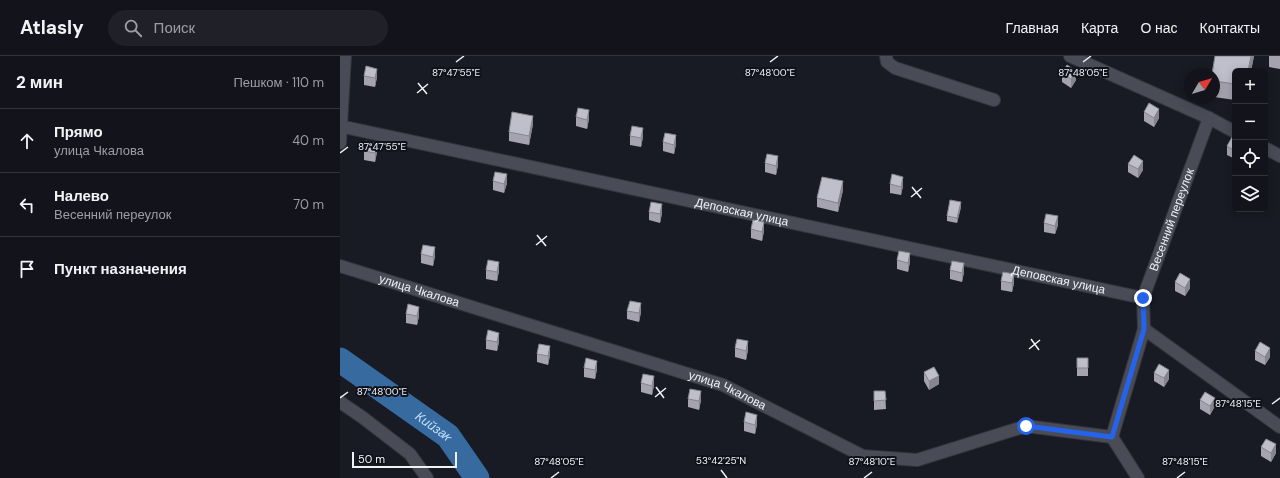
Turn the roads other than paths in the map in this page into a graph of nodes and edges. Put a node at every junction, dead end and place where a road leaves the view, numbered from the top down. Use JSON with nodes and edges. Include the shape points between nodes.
{"nodes":[{"id":1,"x":346,"y":56,"type":"edge"},
{"id":2,"x":886,"y":56,"type":"edge"},
{"id":3,"x":1070,"y":56,"type":"edge"},
{"id":4,"x":994,"y":100,"type":"dead end"},
{"id":5,"x":1209,"y":118,"type":"junction"},
{"id":6,"x":341,"y":126,"type":"edge"},
{"id":7,"x":1232,"y":130,"type":"edge"},
{"id":8,"x":340,"y":143,"type":"edge"},
{"id":9,"x":1268,"y":150,"type":"edge"},
{"id":10,"x":1280,"y":156,"type":"edge"},
{"id":11,"x":340,"y":266,"type":"edge"},
{"id":12,"x":1143,"y":298,"type":"junction"},
{"id":13,"x":1144,"y":329,"type":"junction"},
{"id":14,"x":340,"y":402,"type":"edge"},
{"id":15,"x":1280,"y":427,"type":"edge"},
{"id":16,"x":1112,"y":437,"type":"junction"},
{"id":17,"x":427,"y":478,"type":"edge"},
{"id":18,"x":1138,"y":478,"type":"edge"}],
"edges":[{"from":1,"to":6,"type":"street"},
{"from":2,"to":4,"type":"street","via":[[887,62],[895,68]]},
{"from":3,"to":5,"type":"street"},
{"from":5,"to":7,"type":"street"},
{"from":5,"to":12,"type":"street","name":"Весенний переулок"},
{"from":6,"to":8,"type":"street"},
{"from":6,"to":12,"type":"street","name":"Деповская улица"},
{"from":9,"to":10,"type":"street"},
{"from":11,"to":16,"type":"street","name":"улица Чкалова","via":[[723,385],[863,456],[917,460],[1026,426]]},
{"from":12,"to":13,"type":"street","name":"Весенний переулок"},
{"from":13,"to":15,"type":"street"},
{"from":13,"to":16,"type":"street","name":"Весенний переулок"},
{"from":14,"to":17,"type":"street","via":[[410,454]]},
{"from":16,"to":18,"type":"street"}]}
